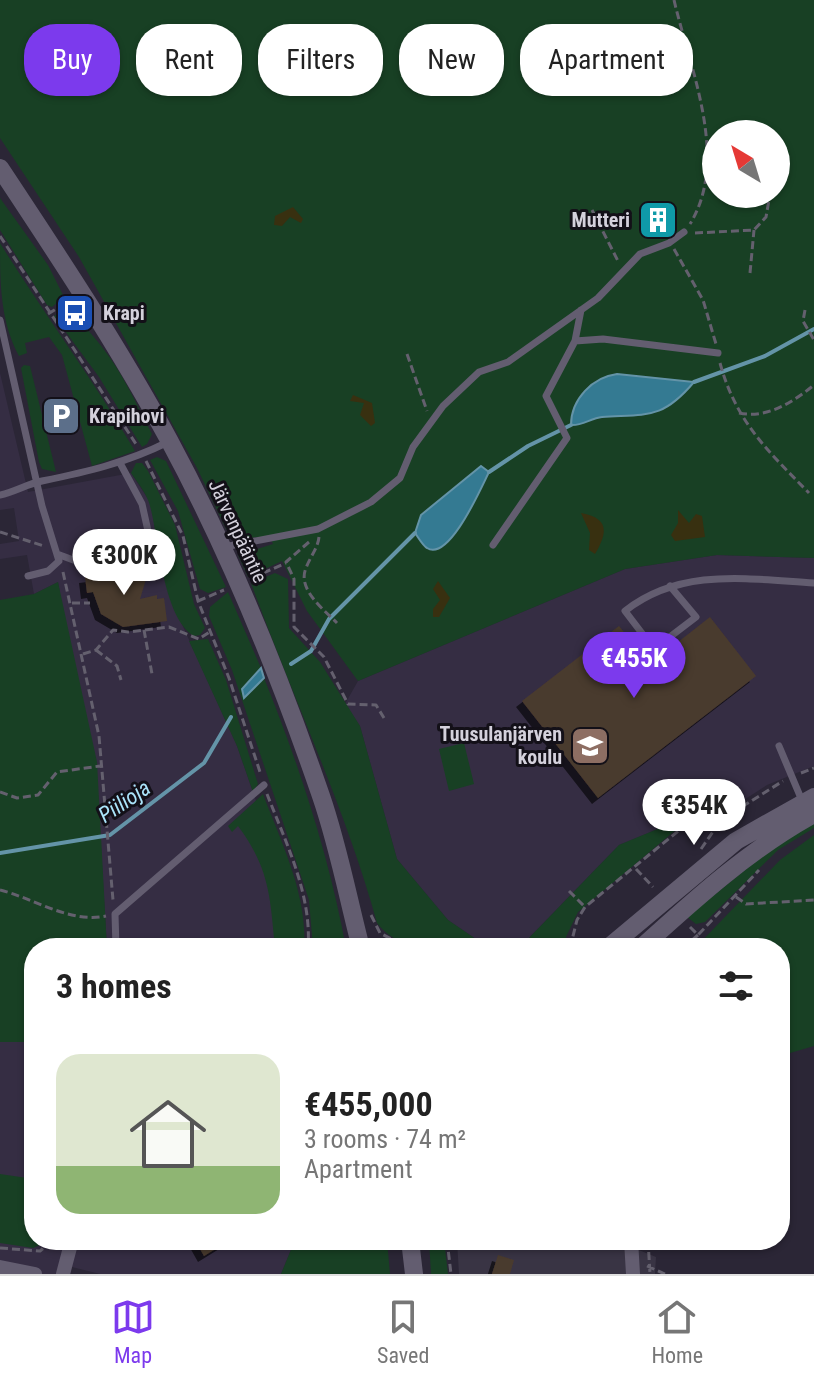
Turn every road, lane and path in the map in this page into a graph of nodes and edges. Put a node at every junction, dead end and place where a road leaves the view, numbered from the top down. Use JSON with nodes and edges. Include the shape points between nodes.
{"nodes":[{"id":1,"x":674,"y":0,"type":"edge"},
{"id":2,"x":0,"y":168,"type":"edge"},
{"id":3,"x":768,"y":208,"type":"edge"},
{"id":4,"x":592,"y":210,"type":"dead end"},
{"id":5,"x":754,"y":230,"type":"junction"},
{"id":6,"x":684,"y":232,"type":"junction"},
{"id":7,"x":0,"y":236,"type":"edge"},
{"id":8,"x":669,"y":243,"type":"junction"},
{"id":9,"x":623,"y":270,"type":"junction"},
{"id":10,"x":750,"y":273,"type":"dead end"},
{"id":11,"x":83,"y":292,"type":"junction"},
{"id":12,"x":581,"y":310,"type":"junction"},
{"id":13,"x":805,"y":310,"type":"dead end"},
{"id":14,"x":48,"y":314,"type":"junction"},
{"id":15,"x":0,"y":320,"type":"edge"},
{"id":16,"x":814,"y":340,"type":"edge"},
{"id":17,"x":575,"y":341,"type":"junction"},
{"id":18,"x":407,"y":354,"type":"dead end"},
{"id":19,"x":719,"y":358,"type":"junction"},
{"id":20,"x":814,"y":385,"type":"edge"},
{"id":21,"x":739,"y":413,"type":"junction"},
{"id":22,"x":431,"y":422,"type":"junction"},
{"id":23,"x":169,"y":441,"type":"junction"},
{"id":24,"x":143,"y":455,"type":"junction"},
{"id":25,"x":120,"y":463,"type":"junction"},
{"id":26,"x":38,"y":482,"type":"junction"},
{"id":27,"x":809,"y":493,"type":"dead end"},
{"id":28,"x":0,"y":495,"type":"edge"},
{"id":29,"x":318,"y":529,"type":"junction"},
{"id":30,"x":0,"y":532,"type":"edge"},
{"id":31,"x":493,"y":545,"type":"dead end"},
{"id":32,"x":222,"y":547,"type":"junction"},
{"id":33,"x":57,"y":555,"type":"junction"},
{"id":34,"x":286,"y":562,"type":"junction"},
{"id":35,"x":28,"y":576,"type":"dead end"},
{"id":36,"x":249,"y":579,"type":"dead end"},
{"id":37,"x":814,"y":583,"type":"edge"},
{"id":38,"x":670,"y":586,"type":"junction"},
{"id":39,"x":227,"y":589,"type":"dead end"},
{"id":40,"x":198,"y":601,"type":"junction"},
{"id":41,"x":72,"y":603,"type":"junction"},
{"id":42,"x":90,"y":603,"type":"dead end"},
{"id":43,"x":337,"y":623,"type":"dead end"},
{"id":44,"x":144,"y":630,"type":"junction"},
{"id":45,"x":211,"y":631,"type":"junction"},
{"id":46,"x":96,"y":650,"type":"junction"},
{"id":47,"x":83,"y":654,"type":"junction"},
{"id":48,"x":152,"y":674,"type":"dead end"},
{"id":49,"x":121,"y":680,"type":"dead end"},
{"id":50,"x":384,"y":718,"type":"dead end"},
{"id":51,"x":779,"y":746,"type":"dead end"},
{"id":52,"x":102,"y":766,"type":"junction"},
{"id":53,"x":814,"y":768,"type":"edge"},
{"id":54,"x":792,"y":777,"type":"junction"},
{"id":55,"x":264,"y":785,"type":"junction"},
{"id":56,"x":0,"y":792,"type":"edge"},
{"id":57,"x":810,"y":808,"type":"edge"},
{"id":58,"x":721,"y":820,"type":"junction"},
{"id":59,"x":728,"y":829,"type":"dead end"},
{"id":60,"x":762,"y":867,"type":"dead end"},
{"id":61,"x":635,"y":868,"type":"junction"},
{"id":62,"x":653,"y":887,"type":"dead end"},
{"id":63,"x":0,"y":890,"type":"edge"},
{"id":64,"x":569,"y":891,"type":"dead end"},
{"id":65,"x":735,"y":896,"type":"junction"},
{"id":66,"x":814,"y":900,"type":"edge"},
{"id":67,"x":585,"y":907,"type":"junction"},
{"id":68,"x":115,"y":914,"type":"junction"},
{"id":69,"x":370,"y":914,"type":"dead end"},
{"id":70,"x":682,"y":920,"type":"dead end"},
{"id":71,"x":698,"y":935,"type":"junction"},
{"id":72,"x":116,"y":938,"type":"edge"},
{"id":73,"x":308,"y":938,"type":"edge"},
{"id":74,"x":358,"y":938,"type":"edge"},
{"id":75,"x":389,"y":938,"type":"edge"},
{"id":76,"x":572,"y":938,"type":"edge"},
{"id":77,"x":620,"y":938,"type":"edge"},
{"id":78,"x":652,"y":938,"type":"edge"},
{"id":79,"x":695,"y":938,"type":"edge"},
{"id":80,"x":0,"y":1248,"type":"edge"},
{"id":81,"x":24,"y":1250,"type":"edge"},
{"id":82,"x":69,"y":1250,"type":"edge"},
{"id":83,"x":411,"y":1250,"type":"edge"},
{"id":84,"x":448,"y":1250,"type":"edge"},
{"id":85,"x":649,"y":1250,"type":"edge"},
{"id":86,"x":0,"y":1267,"type":"edge"},
{"id":87,"x":632,"y":1267,"type":"edge"},
{"id":88,"x":650,"y":1267,"type":"junction"},
{"id":89,"x":35,"y":1274,"type":"edge"},
{"id":90,"x":63,"y":1274,"type":"edge"},
{"id":91,"x":414,"y":1274,"type":"edge"},
{"id":92,"x":451,"y":1274,"type":"edge"},
{"id":93,"x":650,"y":1274,"type":"edge"},
{"id":94,"x":665,"y":1274,"type":"edge"}],
"edges":[{"from":1,"to":6,"type":"path","via":[[710,160],[703,199]]},
{"from":2,"to":11,"type":"main road","name":"Järvenpääntie"},
{"from":3,"to":5,"type":"path"},
{"from":4,"to":9,"type":"path"},
{"from":5,"to":6,"type":"path"},
{"from":5,"to":10,"type":"path"},
{"from":6,"to":8,"type":"lane"},
{"from":7,"to":14,"type":"path"},
{"from":8,"to":9,"type":"lane","via":[[640,254]]},
{"from":8,"to":19,"type":"path","via":[[703,300]]},
{"from":9,"to":12,"type":"lane"},
{"from":11,"to":14,"type":"path"},
{"from":11,"to":23,"type":"main road","name":"Järvenpääntie"},
{"from":12,"to":17,"type":"lane"},
{"from":12,"to":22,"type":"lane","via":[[508,362],[479,372]]},
{"from":13,"to":16,"type":"path","via":[[803,321]]},
{"from":14,"to":24,"type":"path","via":[[94,375]]},
{"from":15,"to":26,"type":"lane"},
{"from":17,"to":19,"type":"lane","via":[[603,339]]},
{"from":17,"to":31,"type":"lane","via":[[546,396],[567,438]]},
{"from":18,"to":22,"type":"path"},
{"from":19,"to":21,"type":"path"},
{"from":20,"to":21,"type":"path","via":[[776,409],[755,416]]},
{"from":21,"to":27,"type":"path","via":[[774,461]]},
{"from":22,"to":29,"type":"lane","via":[[400,478],[371,502]]},
{"from":23,"to":24,"type":"lane"},
{"from":23,"to":32,"type":"main road","name":"Järvenpääntie"},
{"from":24,"to":25,"type":"lane"},
{"from":24,"to":40,"type":"path","via":[[183,536]]},
{"from":25,"to":26,"type":"lane"},
{"from":25,"to":33,"type":"lane","via":[[142,504],[152,549],[76,561]]},
{"from":26,"to":28,"type":"lane"},
{"from":26,"to":33,"type":"lane"},
{"from":29,"to":32,"type":"lane"},
{"from":29,"to":34,"type":"path"},
{"from":29,"to":43,"type":"path","via":[[320,542],[304,571],[304,582]]},
{"from":30,"to":33,"type":"path"},
{"from":32,"to":74,"type":"main road","name":"Järvenpääntie","via":[[322,799]]},
{"from":33,"to":35,"type":"lane","via":[[48,571]]},
{"from":33,"to":41,"type":"path"},
{"from":34,"to":36,"type":"path"},
{"from":34,"to":50,"type":"path","via":[[294,579],[294,627],[324,657],[348,704],[376,705]]},
{"from":37,"to":38,"type":"lane","via":[[715,578]]},
{"from":38,"to":38,"type":"lane","via":[[625,611],[654,649],[696,617]]},
{"from":39,"to":40,"type":"path"},
{"from":40,"to":45,"type":"path"},
{"from":41,"to":42,"type":"path"},
{"from":41,"to":47,"type":"path"},
{"from":44,"to":45,"type":"path","via":[[169,627],[199,639]]},
{"from":44,"to":46,"type":"path","via":[[113,630]]},
{"from":44,"to":48,"type":"path"},
{"from":45,"to":55,"type":"path"},
{"from":46,"to":47,"type":"path"},
{"from":46,"to":49,"type":"path","via":[[117,666]]},
{"from":47,"to":52,"type":"path"},
{"from":51,"to":54,"type":"lane"},
{"from":52,"to":56,"type":"path","via":[[57,772],[38,795],[17,798]]},
{"from":52,"to":68,"type":"path"},
{"from":53,"to":54,"type":"path"},
{"from":54,"to":57,"type":"lane"},
{"from":54,"to":58,"type":"path"},
{"from":55,"to":68,"type":"lane"},
{"from":55,"to":73,"type":"path","via":[[299,879]]},
{"from":57,"to":77,"type":"main road","via":[[736,841]]},
{"from":57,"to":78,"type":"main road"},
{"from":58,"to":59,"type":"path"},
{"from":58,"to":61,"type":"path","via":[[709,816],[682,828]]},
{"from":60,"to":65,"type":"path"},
{"from":61,"to":62,"type":"path"},
{"from":61,"to":67,"type":"path"},
{"from":63,"to":68,"type":"path","via":[[94,919]]},
{"from":64,"to":67,"type":"path"},
{"from":65,"to":66,"type":"path","via":[[746,904]]},
{"from":65,"to":71,"type":"path"},
{"from":67,"to":76,"type":"path"},
{"from":68,"to":72,"type":"lane"},
{"from":69,"to":75,"type":"path","via":[[380,933]]},
{"from":70,"to":71,"type":"path"},
{"from":71,"to":79,"type":"path"},
{"from":80,"to":81,"type":"path"},
{"from":82,"to":90,"type":"street"},
{"from":83,"to":91,"type":"main road"},
{"from":84,"to":92,"type":"path"},
{"from":85,"to":88,"type":"path"},
{"from":86,"to":89,"type":"street"},
{"from":87,"to":88,"type":"path"},
{"from":88,"to":93,"type":"path"},
{"from":88,"to":94,"type":"path"}]}
